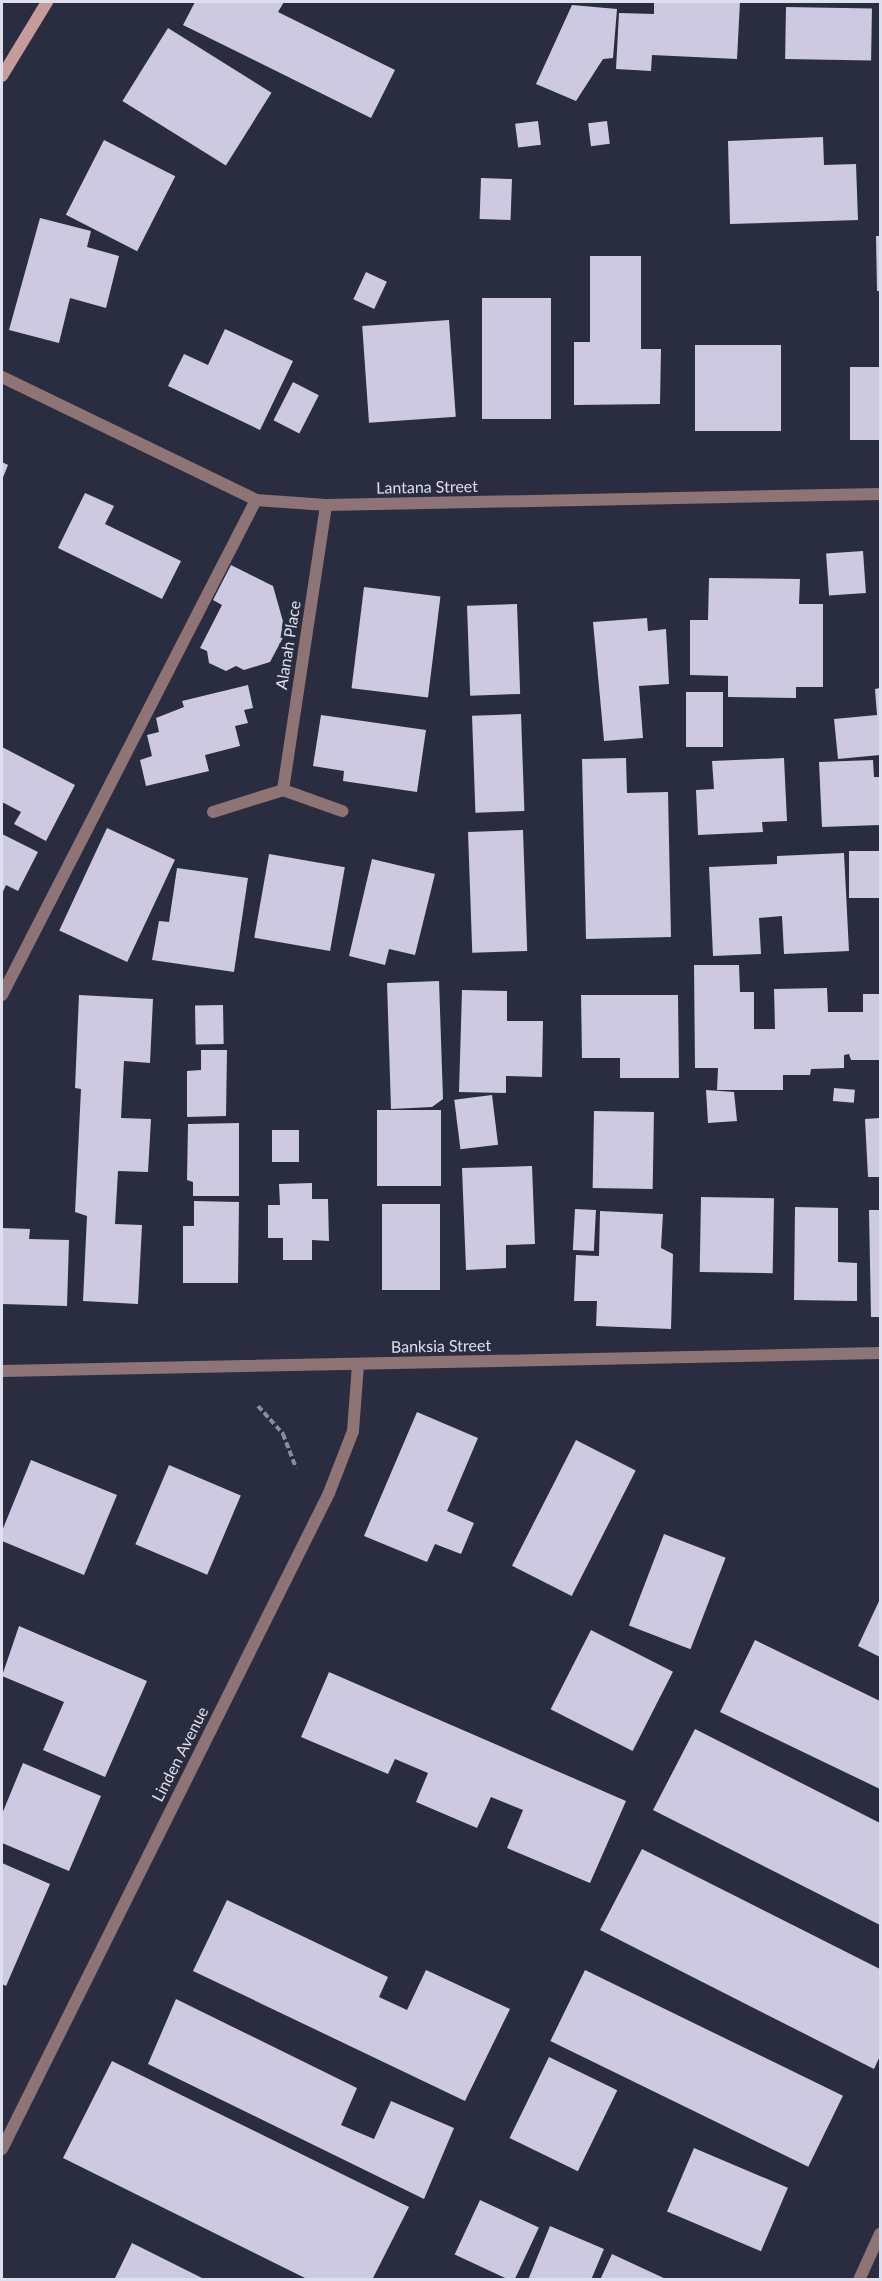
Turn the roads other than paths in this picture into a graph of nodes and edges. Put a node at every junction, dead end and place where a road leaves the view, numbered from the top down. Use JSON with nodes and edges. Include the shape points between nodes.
{"nodes":[{"id":1,"x":46,"y":2,"type":"edge"},
{"id":2,"x":2,"y":76,"type":"edge"},
{"id":3,"x":2,"y":377,"type":"edge"},
{"id":4,"x":880,"y":494,"type":"edge"},
{"id":5,"x":256,"y":500,"type":"junction"},
{"id":6,"x":326,"y":505,"type":"junction"},
{"id":7,"x":283,"y":790,"type":"junction"},
{"id":8,"x":342,"y":811,"type":"dead end"},
{"id":9,"x":213,"y":813,"type":"dead end"},
{"id":10,"x":2,"y":995,"type":"edge"},
{"id":11,"x":880,"y":1353,"type":"edge"},
{"id":12,"x":358,"y":1364,"type":"junction"},
{"id":13,"x":2,"y":1371,"type":"edge"},
{"id":14,"x":2,"y":2149,"type":"edge"},
{"id":15,"x":880,"y":2234,"type":"edge"},
{"id":16,"x":859,"y":2280,"type":"edge"}],
"edges":[{"from":1,"to":2,"type":"main road"},
{"from":3,"to":5,"type":"street","name":"Lantana Street"},
{"from":4,"to":6,"type":"street","name":"Lantana Street"},
{"from":5,"to":6,"type":"street","name":"Lantana Street"},
{"from":5,"to":10,"type":"street"},
{"from":6,"to":7,"type":"street","name":"Alanah Place"},
{"from":7,"to":8,"type":"street"},
{"from":7,"to":9,"type":"street"},
{"from":11,"to":12,"type":"street","name":"Banksia Street"},
{"from":12,"to":13,"type":"street","name":"Banksia Street"},
{"from":12,"to":14,"type":"street","name":"Linden Avenue","via":[[353,1431],[329,1493]]},
{"from":15,"to":16,"type":"street"}]}
